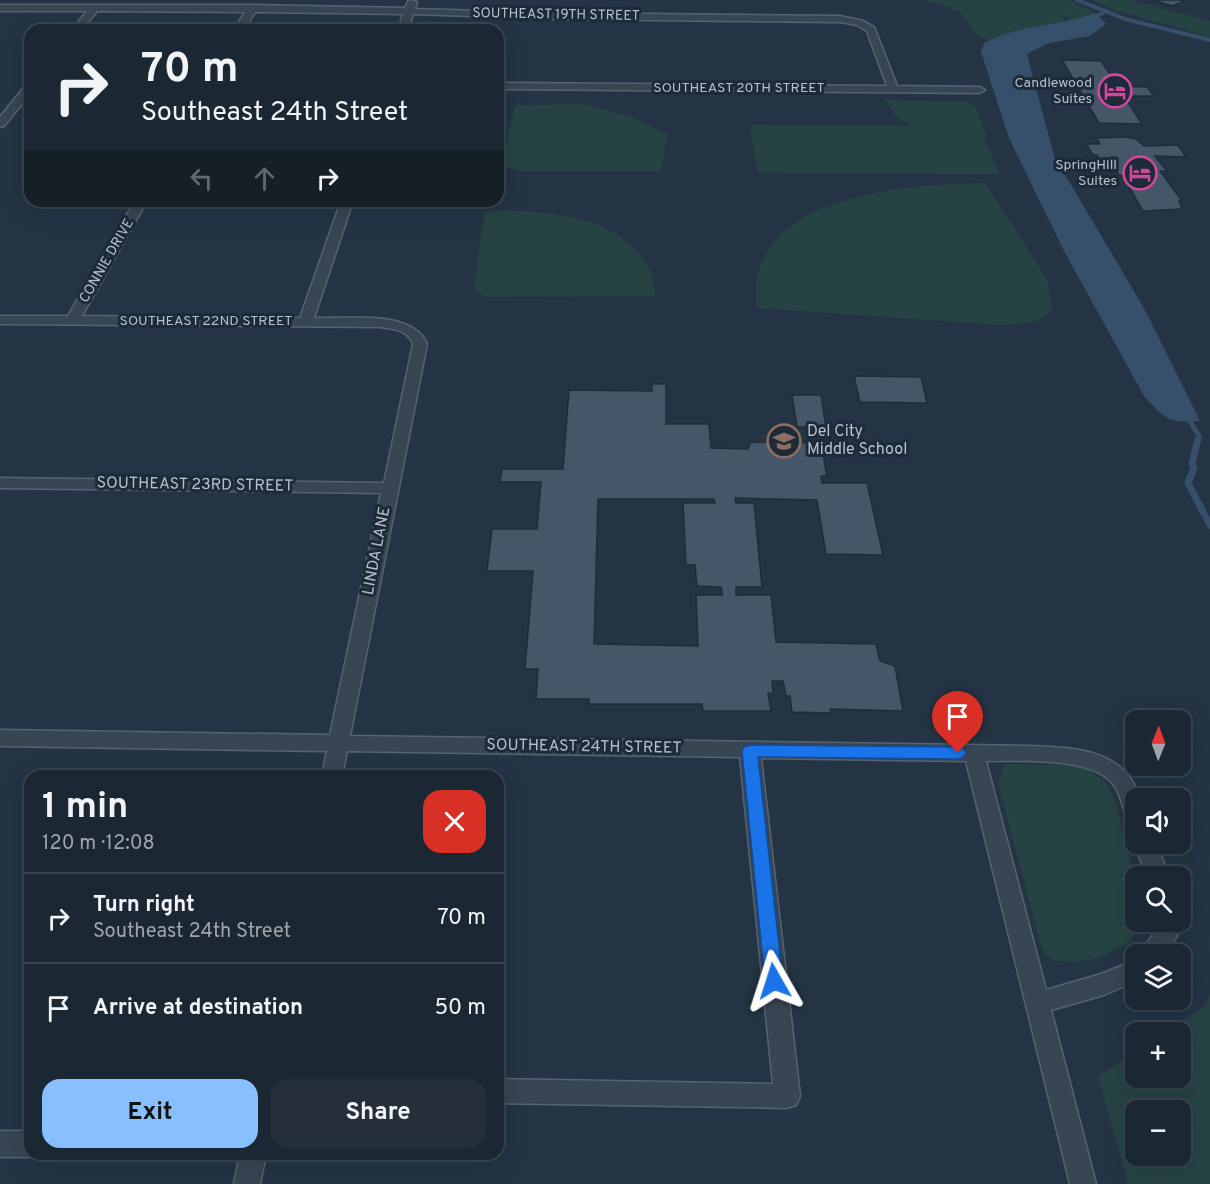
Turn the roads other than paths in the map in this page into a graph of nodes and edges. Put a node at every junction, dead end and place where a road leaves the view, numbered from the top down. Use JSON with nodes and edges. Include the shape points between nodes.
{"nodes":[{"id":1,"x":413,"y":0,"type":"edge"},
{"id":2,"x":95,"y":7,"type":"junction"},
{"id":3,"x":0,"y":8,"type":"edge"},
{"id":4,"x":252,"y":8,"type":"junction"},
{"id":5,"x":409,"y":12,"type":"junction"},
{"id":6,"x":82,"y":24,"type":"edge"},
{"id":7,"x":243,"y":24,"type":"edge"},
{"id":8,"x":405,"y":24,"type":"edge"},
{"id":9,"x":504,"y":86,"type":"edge"},
{"id":10,"x":893,"y":89,"type":"junction"},
{"id":11,"x":980,"y":90,"type":"dead end"},
{"id":12,"x":24,"y":94,"type":"edge"},
{"id":13,"x":0,"y":124,"type":"edge"},
{"id":14,"x":138,"y":207,"type":"edge"},
{"id":15,"x":345,"y":207,"type":"edge"},
{"id":16,"x":0,"y":320,"type":"edge"},
{"id":17,"x":73,"y":320,"type":"junction"},
{"id":18,"x":306,"y":322,"type":"junction"},
{"id":19,"x":412,"y":330,"type":"joint"},
{"id":20,"x":0,"y":483,"type":"edge"},
{"id":21,"x":390,"y":488,"type":"junction"},
{"id":22,"x":0,"y":738,"type":"edge"},
{"id":23,"x":339,"y":743,"type":"junction"},
{"id":24,"x":750,"y":751,"type":"junction"},
{"id":25,"x":974,"y":753,"type":"junction"},
{"id":26,"x":333,"y":770,"type":"edge"},
{"id":27,"x":1125,"y":788,"type":"edge"},
{"id":28,"x":1125,"y":975,"type":"edge"},
{"id":29,"x":1036,"y":1003,"type":"junction"},
{"id":30,"x":504,"y":1091,"type":"edge"},
{"id":31,"x":0,"y":1144,"type":"edge"},
{"id":32,"x":24,"y":1144,"type":"edge"},
{"id":33,"x":252,"y":1160,"type":"edge"},
{"id":34,"x":247,"y":1184,"type":"edge"},
{"id":35,"x":1083,"y":1184,"type":"edge"}],
"edges":[{"from":1,"to":5,"type":"street"},
{"from":2,"to":3,"type":"street","name":"SOUTHEAST 19TH STREET"},
{"from":2,"to":4,"type":"street","name":"SOUTHEAST 19TH STREET"},
{"from":2,"to":6,"type":"street"},
{"from":4,"to":5,"type":"street","name":"SOUTHEAST 19TH STREET"},
{"from":4,"to":7,"type":"street"},
{"from":5,"to":8,"type":"street"},
{"from":5,"to":10,"type":"street","name":"SOUTHEAST 19TH STREET","via":[[860,22],[871,29]]},
{"from":9,"to":10,"type":"street","name":"SOUTHEAST 20TH STREET"},
{"from":10,"to":11,"type":"street","name":"SOUTHEAST 20TH STREET"},
{"from":12,"to":13,"type":"street"},
{"from":14,"to":17,"type":"street","name":"CONNIE DRIVE"},
{"from":15,"to":18,"type":"street"},
{"from":16,"to":17,"type":"street","name":"SOUTHEAST 22ND STREET"},
{"from":17,"to":18,"type":"street","name":"SOUTHEAST 22ND STREET"},
{"from":18,"to":19,"type":"street","name":"SOUTHEAST 22ND STREET","via":[[379,323]]},
{"from":19,"to":21,"type":"street","name":"LINDA LANE","via":[[420,344]]},
{"from":20,"to":21,"type":"street","name":"SOUTHEAST 23RD STREET"},
{"from":21,"to":23,"type":"street","name":"LINDA LANE"},
{"from":22,"to":23,"type":"street","name":"SOUTHEAST 24TH STREET"},
{"from":23,"to":24,"type":"street","name":"SOUTHEAST 24TH STREET"},
{"from":23,"to":26,"type":"street","name":"LINDA LANE"},
{"from":24,"to":25,"type":"street","name":"SOUTHEAST 24TH STREET"},
{"from":24,"to":30,"type":"street","via":[[787,1096]]},
{"from":25,"to":27,"type":"street","name":"SOUTHEAST 24TH STREET","via":[[1078,757],[1108,766]]},
{"from":25,"to":29,"type":"street"},
{"from":28,"to":29,"type":"street"},
{"from":29,"to":35,"type":"street"},
{"from":31,"to":32,"type":"street"},
{"from":33,"to":34,"type":"street"}]}
